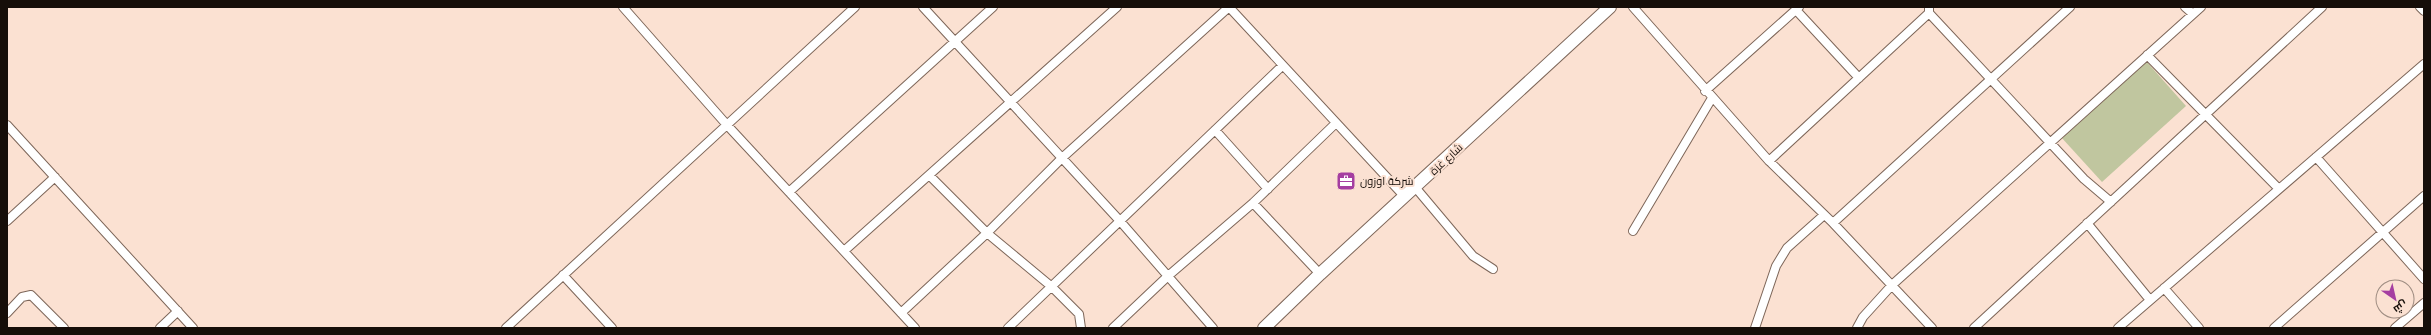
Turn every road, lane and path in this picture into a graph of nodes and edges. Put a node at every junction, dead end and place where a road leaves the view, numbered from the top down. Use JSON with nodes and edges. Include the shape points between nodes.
{"nodes":[{"id":1,"x":622,"y":7,"type":"edge"},
{"id":2,"x":855,"y":7,"type":"edge"},
{"id":3,"x":923,"y":7,"type":"edge"},
{"id":4,"x":993,"y":7,"type":"edge"},
{"id":5,"x":1117,"y":7,"type":"edge"},
{"id":6,"x":1610,"y":7,"type":"edge"},
{"id":7,"x":1634,"y":7,"type":"edge"},
{"id":8,"x":2070,"y":7,"type":"edge"},
{"id":9,"x":2185,"y":7,"type":"edge"},
{"id":10,"x":2201,"y":7,"type":"edge"},
{"id":11,"x":2322,"y":7,"type":"edge"},
{"id":12,"x":2420,"y":7,"type":"edge"},
{"id":13,"x":1798,"y":9,"type":"edge"},
{"id":14,"x":1929,"y":10,"type":"edge"},
{"id":15,"x":2424,"y":11,"type":"edge"},
{"id":16,"x":2193,"y":14,"type":"junction"},
{"id":17,"x":954,"y":42,"type":"junction"},
{"id":18,"x":2147,"y":55,"type":"junction"},
{"id":19,"x":2424,"y":64,"type":"edge"},
{"id":20,"x":1282,"y":66,"type":"junction"},
{"id":21,"x":1859,"y":78,"type":"junction"},
{"id":22,"x":1992,"y":78,"type":"junction"},
{"id":23,"x":1705,"y":91,"type":"junction"},
{"id":24,"x":1712,"y":98,"type":"junction"},
{"id":25,"x":1011,"y":102,"type":"junction"},
{"id":26,"x":2204,"y":114,"type":"junction"},
{"id":27,"x":1336,"y":123,"type":"junction"},
{"id":28,"x":7,"y":125,"type":"edge"},
{"id":29,"x":727,"y":125,"type":"junction"},
{"id":30,"x":1215,"y":130,"type":"junction"},
{"id":31,"x":2051,"y":141,"type":"junction"},
{"id":32,"x":2316,"y":157,"type":"junction"},
{"id":33,"x":1062,"y":158,"type":"junction"},
{"id":34,"x":1769,"y":161,"type":"junction"},
{"id":35,"x":929,"y":175,"type":"junction"},
{"id":36,"x":54,"y":177,"type":"junction"},
{"id":37,"x":1415,"y":187,"type":"junction"},
{"id":38,"x":1268,"y":189,"type":"junction"},
{"id":39,"x":2279,"y":189,"type":"junction"},
{"id":40,"x":789,"y":192,"type":"junction"},
{"id":41,"x":2424,"y":196,"type":"edge"},
{"id":42,"x":1404,"y":197,"type":"junction"},
{"id":43,"x":2111,"y":202,"type":"junction"},
{"id":44,"x":1253,"y":203,"type":"junction"},
{"id":45,"x":1824,"y":215,"type":"junction"},
{"id":46,"x":7,"y":220,"type":"edge"},
{"id":47,"x":1120,"y":221,"type":"junction"},
{"id":48,"x":1832,"y":223,"type":"junction"},
{"id":49,"x":2088,"y":223,"type":"junction"},
{"id":50,"x":1633,"y":231,"type":"dead end"},
{"id":51,"x":2382,"y":232,"type":"junction"},
{"id":52,"x":987,"y":233,"type":"junction"},
{"id":53,"x":844,"y":251,"type":"junction"},
{"id":54,"x":1494,"y":269,"type":"dead end"},
{"id":55,"x":1320,"y":274,"type":"junction"},
{"id":56,"x":564,"y":275,"type":"junction"},
{"id":57,"x":1168,"y":276,"type":"junction"},
{"id":58,"x":2424,"y":279,"type":"edge"},
{"id":59,"x":1892,"y":285,"type":"junction"},
{"id":60,"x":1052,"y":287,"type":"junction"},
{"id":61,"x":2164,"y":288,"type":"junction"},
{"id":62,"x":2150,"y":300,"type":"junction"},
{"id":63,"x":2424,"y":303,"type":"edge"},
{"id":64,"x":178,"y":311,"type":"junction"},
{"id":65,"x":7,"y":312,"type":"edge"},
{"id":66,"x":901,"y":312,"type":"junction"},
{"id":67,"x":64,"y":328,"type":"edge"},
{"id":68,"x":160,"y":328,"type":"edge"},
{"id":69,"x":193,"y":328,"type":"edge"},
{"id":70,"x":506,"y":328,"type":"edge"},
{"id":71,"x":612,"y":328,"type":"edge"},
{"id":72,"x":915,"y":328,"type":"edge"},
{"id":73,"x":1008,"y":328,"type":"edge"},
{"id":74,"x":1081,"y":328,"type":"edge"},
{"id":75,"x":1113,"y":328,"type":"edge"},
{"id":76,"x":1213,"y":328,"type":"edge"},
{"id":77,"x":1264,"y":328,"type":"edge"},
{"id":78,"x":1755,"y":328,"type":"edge"},
{"id":79,"x":1857,"y":328,"type":"edge"},
{"id":80,"x":1932,"y":328,"type":"edge"},
{"id":81,"x":1974,"y":328,"type":"edge"},
{"id":82,"x":2118,"y":328,"type":"edge"},
{"id":83,"x":2199,"y":328,"type":"edge"},
{"id":84,"x":2274,"y":328,"type":"edge"},
{"id":85,"x":2395,"y":328,"type":"edge"}],
"edges":[{"from":1,"to":29,"type":"street"},
{"from":2,"to":29,"type":"street"},
{"from":3,"to":17,"type":"street"},
{"from":4,"to":17,"type":"street"},
{"from":5,"to":25,"type":"street"},
{"from":6,"to":37,"type":"main road","name":"شارع غزة"},
{"from":7,"to":23,"type":"street"},
{"from":8,"to":22,"type":"street"},
{"from":9,"to":16,"type":"street"},
{"from":10,"to":16,"type":"street"},
{"from":11,"to":26,"type":"street"},
{"from":12,"to":15,"type":"street"},
{"from":13,"to":21,"type":"street"},
{"from":13,"to":23,"type":"street"},
{"from":14,"to":21,"type":"street"},
{"from":14,"to":22,"type":"street","via":[[1975,64]]},
{"from":16,"to":18,"type":"street"},
{"from":17,"to":25,"type":"street"},
{"from":17,"to":40,"type":"street"},
{"from":18,"to":26,"type":"street"},
{"from":18,"to":31,"type":"street"},
{"from":19,"to":32,"type":"street"},
{"from":20,"to":27,"type":"street"},
{"from":20,"to":30,"type":"street"},
{"from":20,"to":33,"type":"street","via":[[1230,7]]},
{"from":21,"to":34,"type":"street"},
{"from":22,"to":31,"type":"street"},
{"from":22,"to":48,"type":"street"},
{"from":23,"to":24,"type":"street"},
{"from":24,"to":34,"type":"street"},
{"from":24,"to":50,"type":"street"},
{"from":25,"to":33,"type":"street"},
{"from":25,"to":35,"type":"street"},
{"from":26,"to":39,"type":"street"},
{"from":26,"to":43,"type":"street"},
{"from":27,"to":38,"type":"street"},
{"from":27,"to":42,"type":"street"},
{"from":28,"to":36,"type":"street"},
{"from":29,"to":40,"type":"street"},
{"from":29,"to":56,"type":"street"},
{"from":30,"to":38,"type":"street"},
{"from":30,"to":47,"type":"street"},
{"from":31,"to":43,"type":"street","via":[[2084,179]]},
{"from":31,"to":59,"type":"street"},
{"from":32,"to":39,"type":"street"},
{"from":32,"to":51,"type":"street"},
{"from":33,"to":47,"type":"street"},
{"from":33,"to":52,"type":"street"},
{"from":34,"to":45,"type":"street"},
{"from":35,"to":52,"type":"street"},
{"from":35,"to":53,"type":"street"},
{"from":36,"to":46,"type":"street"},
{"from":36,"to":64,"type":"street"},
{"from":37,"to":42,"type":"main road","name":"شارع غزة"},
{"from":37,"to":54,"type":"street","via":[[1473,256]]},
{"from":38,"to":44,"type":"street"},
{"from":39,"to":61,"type":"street"},
{"from":40,"to":53,"type":"street"},
{"from":41,"to":51,"type":"street"},
{"from":42,"to":55,"type":"main road","name":"شارع غزة"},
{"from":43,"to":49,"type":"street"},
{"from":44,"to":55,"type":"street"},
{"from":44,"to":57,"type":"street"},
{"from":45,"to":48,"type":"street"},
{"from":45,"to":78,"type":"street","via":[[1787,248],[1776,266]]},
{"from":47,"to":57,"type":"street"},
{"from":47,"to":60,"type":"street"},
{"from":48,"to":59,"type":"street"},
{"from":49,"to":62,"type":"street"},
{"from":49,"to":81,"type":"street"},
{"from":51,"to":58,"type":"street"},
{"from":51,"to":84,"type":"street"},
{"from":52,"to":60,"type":"street"},
{"from":52,"to":66,"type":"street"},
{"from":53,"to":66,"type":"street"},
{"from":55,"to":77,"type":"main road","name":"شارع غزة"},
{"from":56,"to":70,"type":"street"},
{"from":56,"to":71,"type":"street"},
{"from":57,"to":75,"type":"street"},
{"from":57,"to":76,"type":"street"},
{"from":59,"to":79,"type":"street"},
{"from":59,"to":80,"type":"street"},
{"from":60,"to":73,"type":"street"},
{"from":60,"to":74,"type":"street","via":[[1079,314]]},
{"from":61,"to":62,"type":"street"},
{"from":61,"to":83,"type":"street"},
{"from":62,"to":82,"type":"street"},
{"from":63,"to":85,"type":"street"},
{"from":64,"to":68,"type":"street"},
{"from":64,"to":69,"type":"street"},
{"from":65,"to":67,"type":"street","via":[[22,297],[31,295]]},
{"from":66,"to":72,"type":"street"}]}
